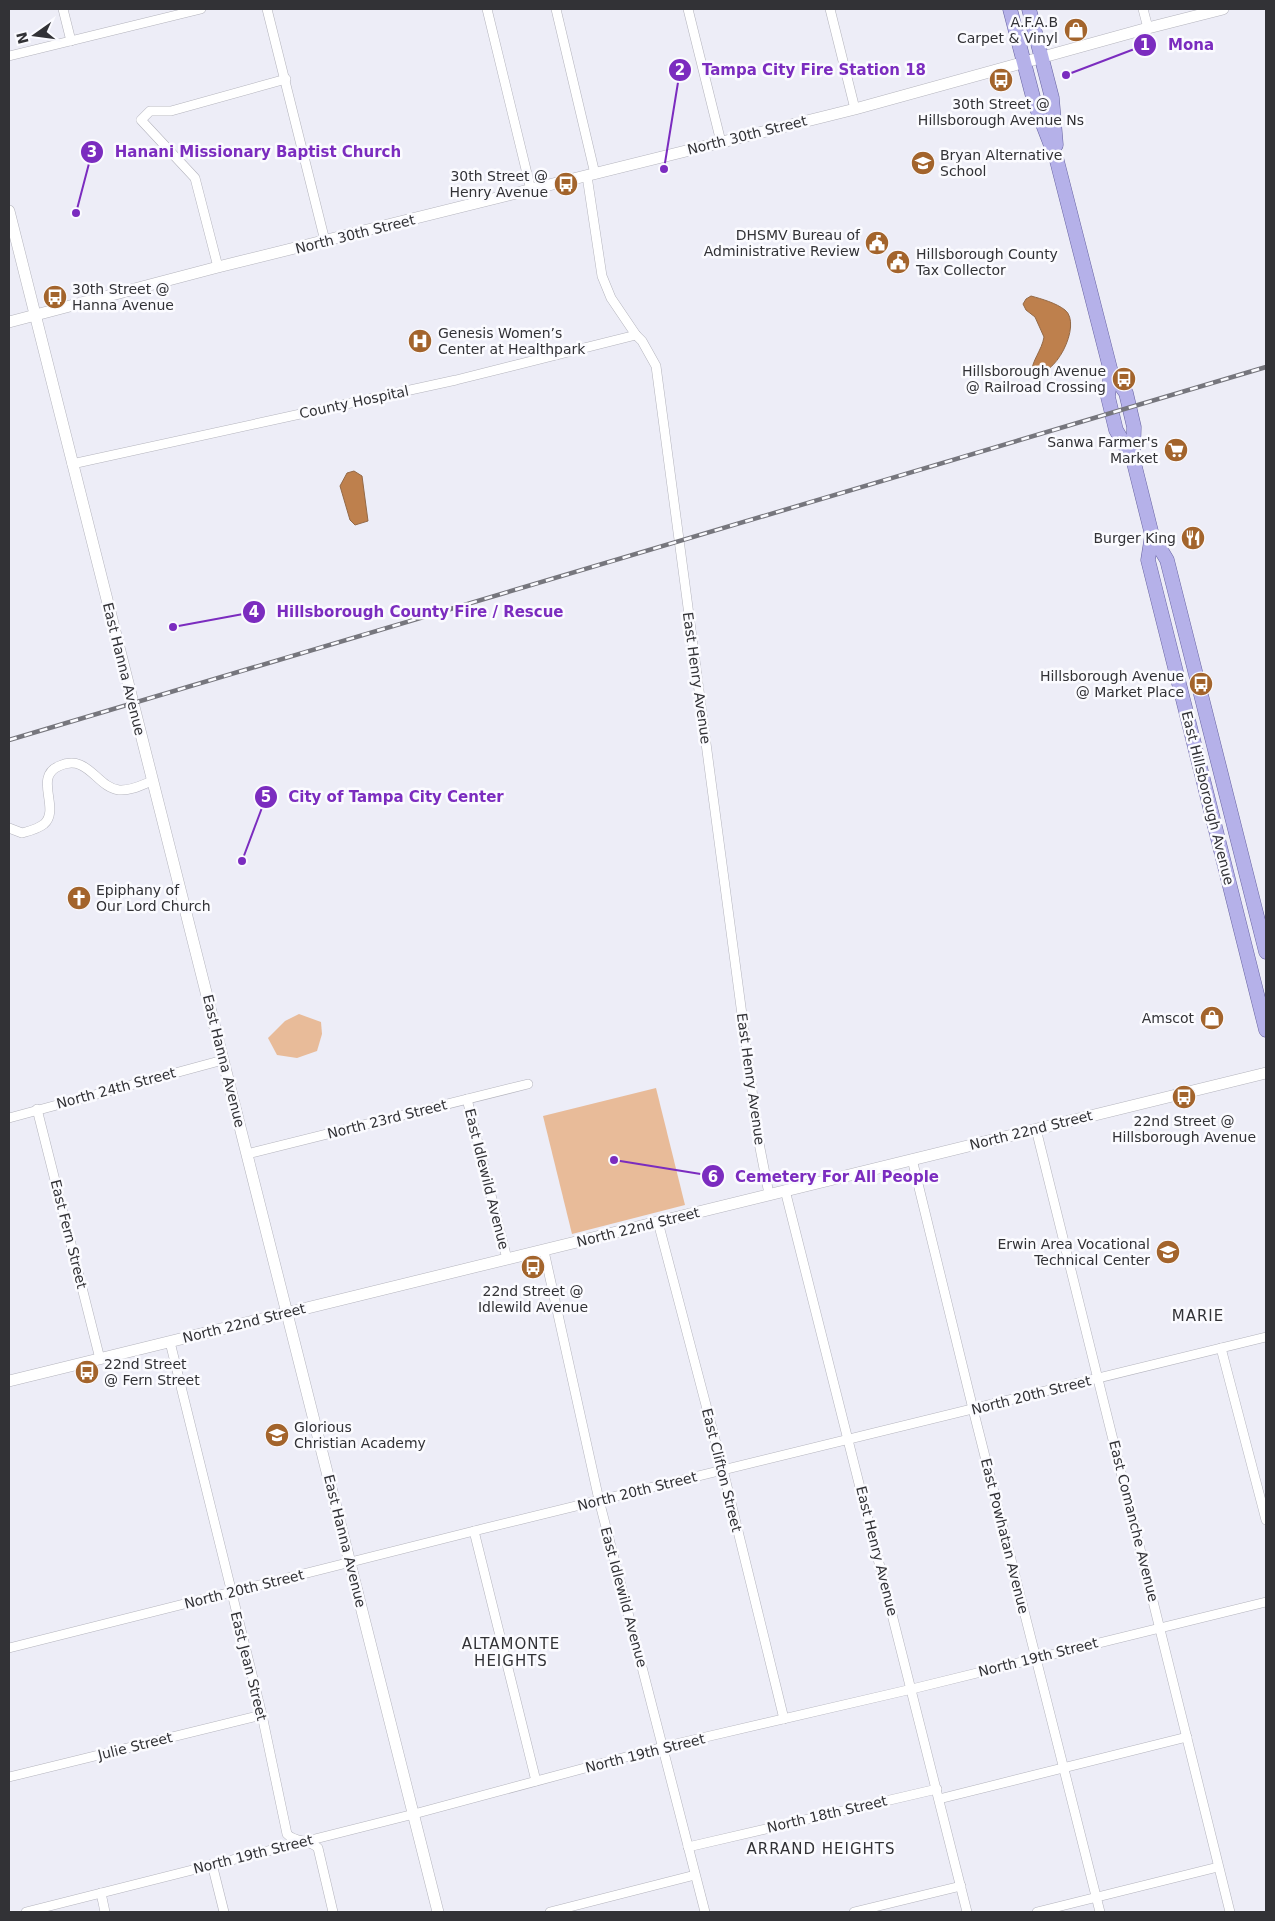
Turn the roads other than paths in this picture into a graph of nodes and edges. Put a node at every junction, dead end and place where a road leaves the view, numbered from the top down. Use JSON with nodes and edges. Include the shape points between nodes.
{"nodes":[{"id":1,"x":62,"y":9,"type":"edge"},
{"id":2,"x":201,"y":9,"type":"edge"},
{"id":3,"x":267,"y":9,"type":"edge"},
{"id":4,"x":487,"y":9,"type":"edge"},
{"id":5,"x":556,"y":9,"type":"edge"},
{"id":6,"x":688,"y":9,"type":"edge"},
{"id":7,"x":830,"y":9,"type":"edge"},
{"id":8,"x":1010,"y":9,"type":"edge"},
{"id":9,"x":1029,"y":9,"type":"edge"},
{"id":10,"x":1143,"y":9,"type":"edge"},
{"id":11,"x":1223,"y":9,"type":"edge"},
{"id":12,"x":1148,"y":28,"type":"junction"},
{"id":13,"x":71,"y":41,"type":"junction"},
{"id":14,"x":9,"y":56,"type":"edge"},
{"id":15,"x":1042,"y":57,"type":"junction"},
{"id":16,"x":1024,"y":63,"type":"junction"},
{"id":17,"x":286,"y":79,"type":"junction"},
{"id":18,"x":855,"y":109,"type":"junction"},
{"id":19,"x":721,"y":142,"type":"junction"},
{"id":20,"x":1057,"y":161,"type":"junction"},
{"id":21,"x":591,"y":175,"type":"junction"},
{"id":22,"x":531,"y":190,"type":"junction"},
{"id":23,"x":9,"y":211,"type":"edge"},
{"id":24,"x":325,"y":241,"type":"junction"},
{"id":25,"x":218,"y":267,"type":"junction"},
{"id":26,"x":35,"y":316,"type":"junction"},
{"id":27,"x":9,"y":322,"type":"edge"},
{"id":28,"x":636,"y":335,"type":"junction"},
{"id":29,"x":72,"y":464,"type":"junction"},
{"id":30,"x":1152,"y":536,"type":"junction"},
{"id":31,"x":152,"y":781,"type":"junction"},
{"id":32,"x":9,"y":828,"type":"edge"},
{"id":33,"x":1266,"y":952,"type":"edge"},
{"id":34,"x":1266,"y":1030,"type":"edge"},
{"id":35,"x":223,"y":1060,"type":"junction"},
{"id":36,"x":1266,"y":1073,"type":"edge"},
{"id":37,"x":528,"y":1084,"type":"dead end"},
{"id":38,"x":467,"y":1098,"type":"junction"},
{"id":39,"x":37,"y":1109,"type":"junction"},
{"id":40,"x":9,"y":1118,"type":"edge"},
{"id":41,"x":1036,"y":1129,"type":"junction"},
{"id":42,"x":247,"y":1154,"type":"junction"},
{"id":43,"x":912,"y":1159,"type":"junction"},
{"id":44,"x":785,"y":1190,"type":"junction"},
{"id":45,"x":769,"y":1194,"type":"junction"},
{"id":46,"x":658,"y":1222,"type":"junction"},
{"id":47,"x":544,"y":1251,"type":"junction"},
{"id":48,"x":507,"y":1260,"type":"junction"},
{"id":49,"x":287,"y":1313,"type":"junction"},
{"id":50,"x":1266,"y":1337,"type":"edge"},
{"id":51,"x":170,"y":1342,"type":"junction"},
{"id":52,"x":1221,"y":1348,"type":"junction"},
{"id":53,"x":100,"y":1359,"type":"junction"},
{"id":54,"x":1098,"y":1378,"type":"junction"},
{"id":55,"x":9,"y":1381,"type":"edge"},
{"id":56,"x":973,"y":1409,"type":"junction"},
{"id":57,"x":849,"y":1439,"type":"junction"},
{"id":58,"x":723,"y":1470,"type":"junction"},
{"id":59,"x":599,"y":1500,"type":"junction"},
{"id":60,"x":1266,"y":1520,"type":"edge"},
{"id":61,"x":474,"y":1531,"type":"junction"},
{"id":62,"x":350,"y":1562,"type":"junction"},
{"id":63,"x":232,"y":1593,"type":"junction"},
{"id":64,"x":1266,"y":1602,"type":"edge"},
{"id":65,"x":1160,"y":1627,"type":"junction"},
{"id":66,"x":9,"y":1648,"type":"edge"},
{"id":67,"x":1036,"y":1658,"type":"junction"},
{"id":68,"x":912,"y":1689,"type":"junction"},
{"id":69,"x":262,"y":1715,"type":"junction"},
{"id":70,"x":784,"y":1719,"type":"junction"},
{"id":71,"x":1186,"y":1737,"type":"junction"},
{"id":72,"x":663,"y":1747,"type":"junction"},
{"id":73,"x":1064,"y":1768,"type":"junction"},
{"id":74,"x":9,"y":1777,"type":"edge"},
{"id":75,"x":536,"y":1780,"type":"junction"},
{"id":76,"x":937,"y":1789,"type":"junction"},
{"id":77,"x":939,"y":1799,"type":"junction"},
{"id":78,"x":414,"y":1814,"type":"junction"},
{"id":79,"x":302,"y":1842,"type":"junction"},
{"id":80,"x":688,"y":1847,"type":"junction"},
{"id":81,"x":212,"y":1864,"type":"junction"},
{"id":82,"x":1218,"y":1867,"type":"junction"},
{"id":83,"x":695,"y":1875,"type":"junction"},
{"id":84,"x":961,"y":1886,"type":"junction"},
{"id":85,"x":101,"y":1893,"type":"junction"},
{"id":86,"x":1096,"y":1897,"type":"junction"},
{"id":87,"x":26,"y":1912,"type":"edge"},
{"id":88,"x":105,"y":1912,"type":"edge"},
{"id":89,"x":224,"y":1912,"type":"edge"},
{"id":90,"x":333,"y":1912,"type":"edge"},
{"id":91,"x":438,"y":1912,"type":"edge"},
{"id":92,"x":550,"y":1912,"type":"edge"},
{"id":93,"x":705,"y":1912,"type":"edge"},
{"id":94,"x":854,"y":1912,"type":"edge"},
{"id":95,"x":967,"y":1912,"type":"edge"},
{"id":96,"x":1037,"y":1912,"type":"edge"},
{"id":97,"x":1100,"y":1912,"type":"edge"},
{"id":98,"x":1230,"y":1912,"type":"edge"}],
"edges":[{"from":1,"to":13,"type":"street"},
{"from":2,"to":13,"type":"street"},
{"from":3,"to":17,"type":"street"},
{"from":4,"to":22,"type":"street"},
{"from":5,"to":21,"type":"street"},
{"from":6,"to":19,"type":"street"},
{"from":7,"to":18,"type":"street"},
{"from":8,"to":16,"type":"main road","name":"East Hillsborough Avenue"},
{"from":9,"to":15,"type":"main road","name":"East Hillsborough Avenue"},
{"from":10,"to":12,"type":"street"},
{"from":11,"to":12,"type":"street","name":"North 30th Street"},
{"from":12,"to":15,"type":"street","name":"North 30th Street"},
{"from":13,"to":14,"type":"street"},
{"from":15,"to":16,"type":"street","name":"North 30th Street"},
{"from":15,"to":20,"type":"main road","name":"East Hillsborough Avenue","via":[[1052,98]]},
{"from":16,"to":18,"type":"street","name":"North 30th Street"},
{"from":16,"to":20,"type":"main road","name":"East Hillsborough Avenue","via":[[1034,101]]},
{"from":17,"to":24,"type":"street"},
{"from":17,"to":25,"type":"street","via":[[171,111],[150,111],[141,120],[195,178]]},
{"from":18,"to":19,"type":"street","name":"North 30th Street"},
{"from":19,"to":21,"type":"street","name":"North 30th Street"},
{"from":20,"to":30,"type":"main road","name":"East Hillsborough Avenue","via":[[1111,372],[1126,393],[1134,427],[1133,459]]},
{"from":21,"to":22,"type":"street","name":"North 30th Street"},
{"from":21,"to":28,"type":"street","name":"East Henry Avenue","via":[[602,276],[611,298]]},
{"from":22,"to":24,"type":"street","name":"North 30th Street"},
{"from":23,"to":26,"type":"street","name":"East Hanna Avenue"},
{"from":24,"to":25,"type":"street","name":"North 30th Street"},
{"from":25,"to":26,"type":"street","name":"North 30th Street"},
{"from":26,"to":27,"type":"street","name":"North 30th Street"},
{"from":26,"to":29,"type":"street","name":"East Hanna Avenue"},
{"from":28,"to":29,"type":"street","name":"County Hospital","via":[[456,380]]},
{"from":28,"to":45,"type":"street","name":"East Henry Avenue","via":[[656,366],[759,1143]]},
{"from":29,"to":31,"type":"street","name":"East Hanna Avenue"},
{"from":30,"to":33,"type":"main road","name":"East Hillsborough Avenue","via":[[1168,560]]},
{"from":30,"to":34,"type":"main road","name":"East Hillsborough Avenue","via":[[1148,560]]},
{"from":31,"to":32,"type":"street","via":[[129,790],[117,790],[85,766],[68,763],[56,767],[48,778],[49,810],[44,824],[22,833]]},
{"from":31,"to":35,"type":"street","name":"East Hanna Avenue"},
{"from":35,"to":39,"type":"street","name":"North 24th Street"},
{"from":35,"to":42,"type":"street","name":"East Hanna Avenue"},
{"from":36,"to":41,"type":"street","name":"North 22nd Street"},
{"from":37,"to":38,"type":"street","name":"North 23rd Street"},
{"from":38,"to":42,"type":"street","name":"North 23rd Street"},
{"from":38,"to":48,"type":"street","name":"East Idlewild Avenue"},
{"from":39,"to":40,"type":"street","name":"North 24th Street"},
{"from":39,"to":53,"type":"street","name":"East Fern Street"},
{"from":41,"to":43,"type":"street","name":"North 22nd Street"},
{"from":41,"to":54,"type":"street","name":"East Comanche Avenue"},
{"from":42,"to":49,"type":"street","name":"East Hanna Avenue"},
{"from":43,"to":44,"type":"street","name":"North 22nd Street"},
{"from":43,"to":56,"type":"street","name":"East Powhatan Avenue"},
{"from":44,"to":45,"type":"street","name":"North 22nd Street"},
{"from":44,"to":57,"type":"street","name":"East Henry Avenue"},
{"from":45,"to":46,"type":"street","name":"North 22nd Street"},
{"from":46,"to":47,"type":"street","name":"North 22nd Street"},
{"from":46,"to":58,"type":"street","name":"East Clifton Street"},
{"from":47,"to":48,"type":"street","name":"North 22nd Street"},
{"from":47,"to":59,"type":"street","name":"East Idlewild Avenue"},
{"from":48,"to":49,"type":"street","name":"North 22nd Street"},
{"from":49,"to":51,"type":"street","name":"North 22nd Street"},
{"from":49,"to":62,"type":"street","name":"East Hanna Avenue"},
{"from":50,"to":52,"type":"street","name":"North 20th Street"},
{"from":51,"to":53,"type":"street","name":"North 22nd Street"},
{"from":51,"to":63,"type":"street","name":"East Jean Street"},
{"from":52,"to":54,"type":"street","name":"North 20th Street"},
{"from":52,"to":60,"type":"street"},
{"from":53,"to":55,"type":"street","name":"North 22nd Street"},
{"from":54,"to":56,"type":"street","name":"North 20th Street"},
{"from":54,"to":65,"type":"street","name":"East Comanche Avenue"},
{"from":56,"to":57,"type":"street","name":"North 20th Street"},
{"from":56,"to":67,"type":"street","name":"East Powhatan Avenue"},
{"from":57,"to":58,"type":"street","name":"North 20th Street"},
{"from":57,"to":68,"type":"street","name":"East Henry Avenue"},
{"from":58,"to":59,"type":"street","name":"North 20th Street"},
{"from":58,"to":70,"type":"street","name":"East Clifton Street"},
{"from":59,"to":61,"type":"street","name":"North 20th Street"},
{"from":59,"to":72,"type":"street","name":"East Idlewild Avenue"},
{"from":61,"to":62,"type":"street","name":"North 20th Street"},
{"from":61,"to":75,"type":"street"},
{"from":62,"to":63,"type":"street","name":"North 20th Street"},
{"from":62,"to":78,"type":"street","name":"East Hanna Avenue"},
{"from":63,"to":66,"type":"street","name":"North 20th Street"},
{"from":63,"to":69,"type":"street","name":"East Jean Street"},
{"from":64,"to":65,"type":"street","name":"North 19th Street"},
{"from":65,"to":67,"type":"street","name":"North 19th Street"},
{"from":65,"to":71,"type":"street","name":"East Comanche Avenue"},
{"from":67,"to":68,"type":"street","name":"North 19th Street"},
{"from":67,"to":73,"type":"street","name":"East Powhatan Avenue"},
{"from":68,"to":70,"type":"street","name":"North 19th Street"},
{"from":68,"to":76,"type":"street","name":"East Henry Avenue"},
{"from":69,"to":74,"type":"street","name":"Julie Street"},
{"from":69,"to":79,"type":"street","name":"East Jean Street","via":[[287,1834]]},
{"from":70,"to":72,"type":"street","name":"North 19th Street"},
{"from":71,"to":73,"type":"street"},
{"from":71,"to":82,"type":"street","name":"East Comanche Avenue"},
{"from":72,"to":75,"type":"street","name":"North 19th Street"},
{"from":72,"to":80,"type":"street","name":"East Idlewild Avenue"},
{"from":73,"to":77,"type":"street"},
{"from":73,"to":86,"type":"street","name":"East Powhatan Avenue"},
{"from":75,"to":78,"type":"street","name":"North 19th Street"},
{"from":76,"to":77,"type":"street","name":"East Henry Avenue"},
{"from":76,"to":80,"type":"street","name":"North 18th Street"},
{"from":77,"to":84,"type":"street","name":"East Henry Avenue"},
{"from":78,"to":79,"type":"street","name":"North 19th Street"},
{"from":78,"to":91,"type":"street","name":"East Hanna Avenue"},
{"from":79,"to":81,"type":"street","name":"North 19th Street"},
{"from":79,"to":90,"type":"street","name":"East Jean Street","via":[[315,1844],[318,1848]]},
{"from":80,"to":83,"type":"street","name":"East Idlewild Avenue"},
{"from":81,"to":85,"type":"street","name":"North 19th Street"},
{"from":81,"to":89,"type":"street"},
{"from":82,"to":86,"type":"street"},
{"from":82,"to":98,"type":"street","name":"East Comanche Avenue"},
{"from":83,"to":92,"type":"street"},
{"from":83,"to":93,"type":"street","name":"East Idlewild Avenue"},
{"from":84,"to":94,"type":"street"},
{"from":84,"to":95,"type":"street","name":"East Henry Avenue"},
{"from":85,"to":87,"type":"street","name":"North 19th Street"},
{"from":85,"to":88,"type":"street"},
{"from":86,"to":96,"type":"street"},
{"from":86,"to":97,"type":"street","name":"East Powhatan Avenue"}]}
